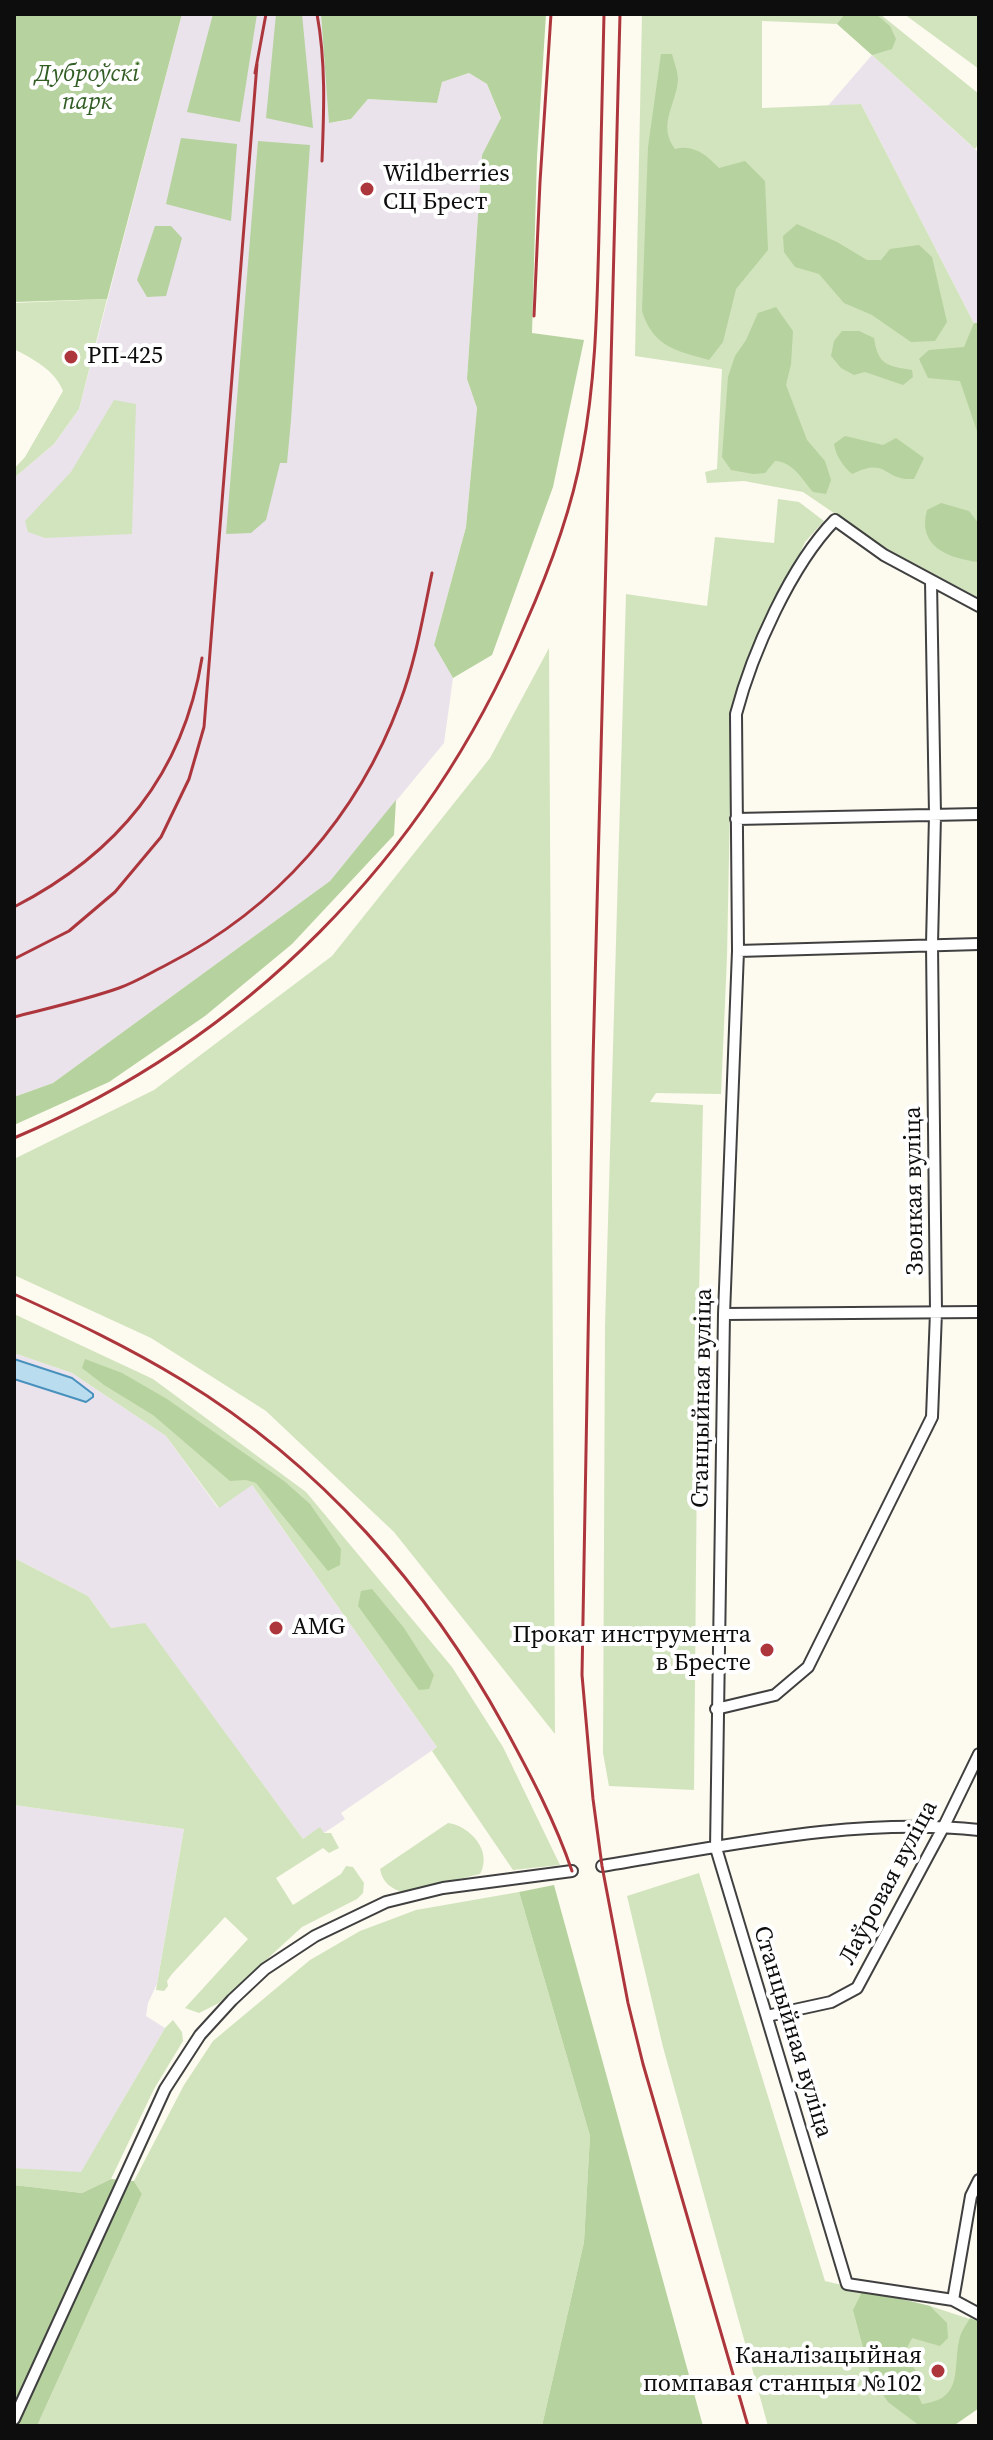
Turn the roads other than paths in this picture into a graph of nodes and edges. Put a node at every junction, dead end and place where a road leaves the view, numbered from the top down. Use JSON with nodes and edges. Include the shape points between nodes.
{"nodes":[{"id":1,"x":931,"y":581,"type":"junction"},
{"id":2,"x":979,"y":606,"type":"edge"},
{"id":3,"x":979,"y":814,"type":"edge"},
{"id":4,"x":935,"y":815,"type":"junction"},
{"id":5,"x":736,"y":819,"type":"junction"},
{"id":6,"x":932,"y":944,"type":"junction"},
{"id":7,"x":979,"y":944,"type":"edge"},
{"id":8,"x":738,"y":951,"type":"junction"},
{"id":9,"x":936,"y":1312,"type":"junction"},
{"id":10,"x":979,"y":1312,"type":"edge"},
{"id":11,"x":724,"y":1314,"type":"junction"},
{"id":12,"x":716,"y":1709,"type":"junction"},
{"id":13,"x":979,"y":1754,"type":"edge"},
{"id":14,"x":944,"y":1826,"type":"junction"},
{"id":15,"x":979,"y":1830,"type":"edge"},
{"id":16,"x":716,"y":1848,"type":"junction"},
{"id":17,"x":602,"y":1866,"type":"dead end"},
{"id":18,"x":572,"y":1871,"type":"dead end"},
{"id":19,"x":767,"y":2016,"type":"junction"},
{"id":20,"x":979,"y":2180,"type":"edge"},
{"id":21,"x":953,"y":2300,"type":"junction"},
{"id":22,"x":979,"y":2314,"type":"edge"},
{"id":23,"x":14,"y":2419,"type":"edge"}],
"edges":[{"from":1,"to":2,"type":"street"},
{"from":1,"to":4,"type":"street","name":"Звонкая вуліца"},
{"from":1,"to":5,"type":"street","name":"Станцыйная вуліца","via":[[835,520],[814,541],[778,606],[736,714]]},
{"from":3,"to":4,"type":"street"},
{"from":4,"to":5,"type":"street"},
{"from":4,"to":6,"type":"street","name":"Звонкая вуліца"},
{"from":5,"to":8,"type":"street","name":"Станцыйная вуліца"},
{"from":6,"to":7,"type":"street"},
{"from":6,"to":8,"type":"street"},
{"from":6,"to":9,"type":"street","name":"Звонкая вуліца"},
{"from":8,"to":11,"type":"street","name":"Станцыйная вуліца"},
{"from":9,"to":10,"type":"street"},
{"from":9,"to":11,"type":"street"},
{"from":9,"to":12,"type":"street","name":"Звонкая вуліца","via":[[932,1417],[808,1667],[775,1695]]},
{"from":11,"to":12,"type":"street","name":"Станцыйная вуліца"},
{"from":12,"to":16,"type":"street","name":"Станцыйная вуліца"},
{"from":13,"to":14,"type":"street","name":"Лаўровая вуліца"},
{"from":14,"to":15,"type":"street"},
{"from":14,"to":16,"type":"street","via":[[890,1825]]},
{"from":14,"to":19,"type":"street","name":"Лаўровая вуліца","via":[[857,1988],[831,2002]]},
{"from":16,"to":17,"type":"street"},
{"from":16,"to":19,"type":"street","name":"Станцыйная вуліца"},
{"from":18,"to":23,"type":"street","via":[[443,1888],[386,1902],[315,1936],[265,1969],[232,2000],[200,2035],[165,2089]]},
{"from":19,"to":21,"type":"street","name":"Станцыйная вуліца","via":[[847,2284]]},
{"from":20,"to":21,"type":"street","via":[[971,2196]]},
{"from":21,"to":22,"type":"street"}]}
